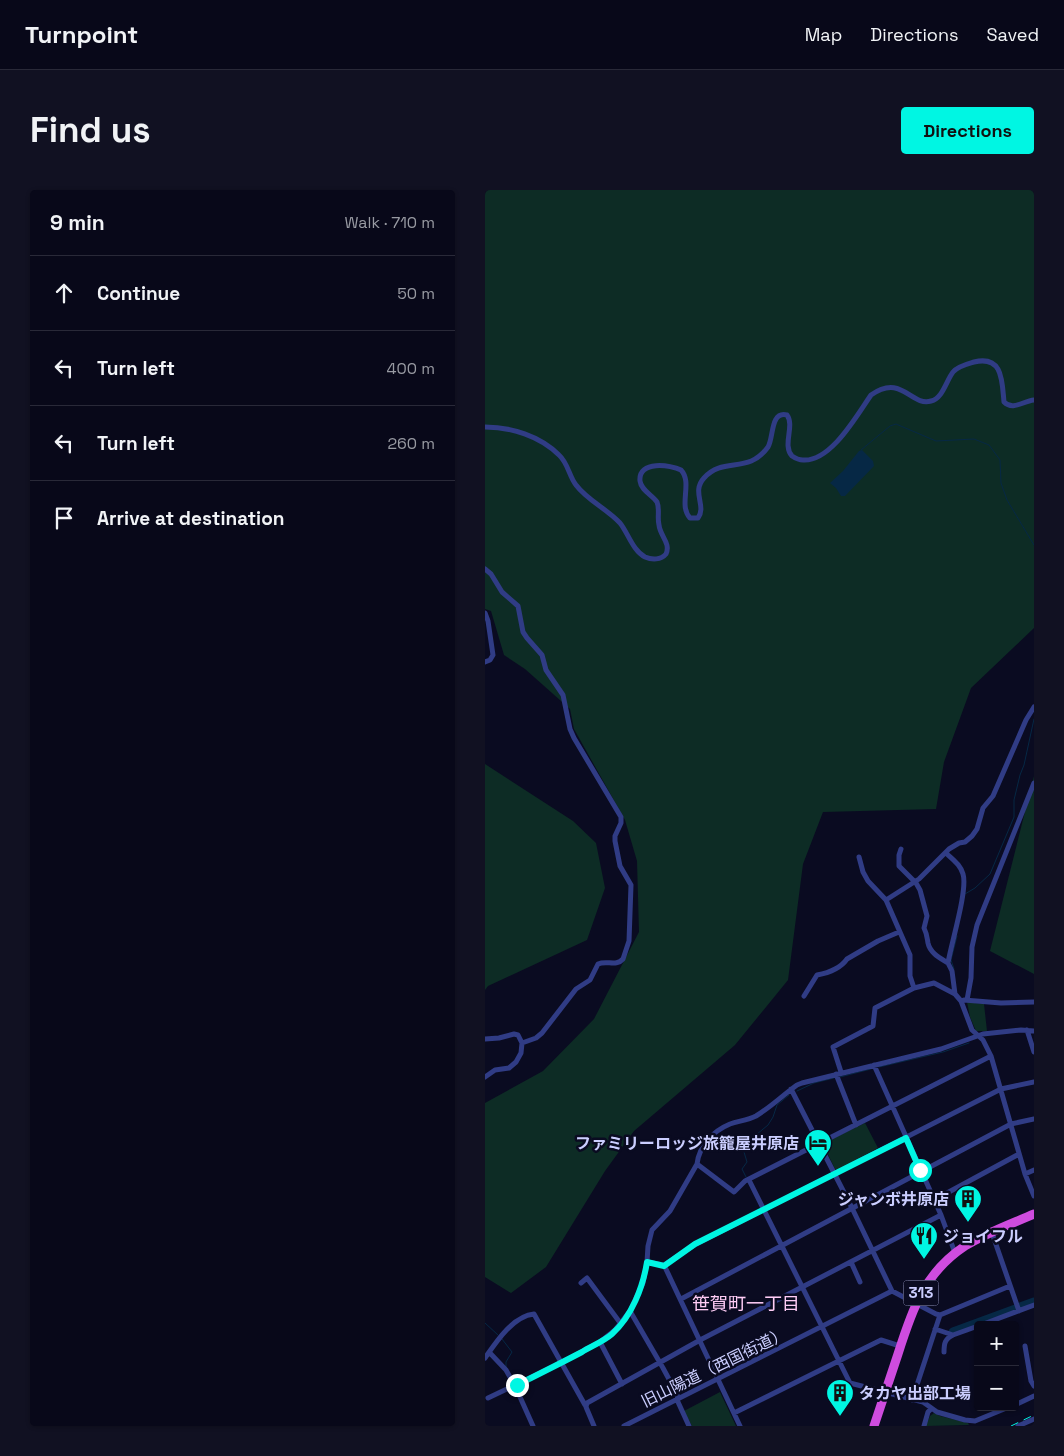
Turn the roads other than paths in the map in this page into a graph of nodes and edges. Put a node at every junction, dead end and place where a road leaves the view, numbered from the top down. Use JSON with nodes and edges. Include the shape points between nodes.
{"nodes":[{"id":1,"x":1034,"y":400,"type":"edge"},
{"id":2,"x":485,"y":427,"type":"edge"},
{"id":3,"x":485,"y":569,"type":"edge"},
{"id":4,"x":485,"y":613,"type":"edge"},
{"id":5,"x":485,"y":662,"type":"edge"},
{"id":6,"x":1034,"y":707,"type":"edge"},
{"id":7,"x":1034,"y":784,"type":"edge"},
{"id":8,"x":901,"y":849,"type":"dead end"},
{"id":9,"x":946,"y":853,"type":"junction"},
{"id":10,"x":859,"y":857,"type":"dead end"},
{"id":11,"x":914,"y":881,"type":"junction"},
{"id":12,"x":886,"y":900,"type":"junction"},
{"id":13,"x":899,"y":932,"type":"junction"},
{"id":14,"x":948,"y":963,"type":"junction"},
{"id":15,"x":914,"y":988,"type":"junction"},
{"id":16,"x":955,"y":994,"type":"junction"},
{"id":17,"x":804,"y":996,"type":"dead end"},
{"id":18,"x":964,"y":1000,"type":"junction"},
{"id":19,"x":1034,"y":1002,"type":"edge"},
{"id":20,"x":1027,"y":1030,"type":"junction"},
{"id":21,"x":1034,"y":1030,"type":"edge"},
{"id":22,"x":977,"y":1036,"type":"junction"},
{"id":23,"x":485,"y":1039,"type":"edge"},
{"id":24,"x":522,"y":1043,"type":"junction"},
{"id":25,"x":1034,"y":1052,"type":"edge"},
{"id":26,"x":991,"y":1056,"type":"junction"},
{"id":27,"x":874,"y":1066,"type":"junction"},
{"id":28,"x":839,"y":1073,"type":"junction"},
{"id":29,"x":485,"y":1077,"type":"edge"},
{"id":30,"x":1034,"y":1082,"type":"edge"},
{"id":31,"x":791,"y":1089,"type":"junction"},
{"id":32,"x":1001,"y":1089,"type":"junction"},
{"id":33,"x":893,"y":1107,"type":"junction"},
{"id":34,"x":1034,"y":1119,"type":"edge"},
{"id":35,"x":1011,"y":1124,"type":"junction"},
{"id":36,"x":856,"y":1125,"type":"junction"},
{"id":37,"x":906,"y":1138,"type":"junction"},
{"id":38,"x":818,"y":1144,"type":"junction"},
{"id":39,"x":1019,"y":1154,"type":"junction"},
{"id":40,"x":697,"y":1164,"type":"junction"},
{"id":41,"x":1034,"y":1170,"type":"edge"},
{"id":42,"x":921,"y":1172,"type":"junction"},
{"id":43,"x":834,"y":1174,"type":"junction"},
{"id":44,"x":1025,"y":1174,"type":"junction"},
{"id":45,"x":749,"y":1180,"type":"junction"},
{"id":46,"x":1034,"y":1196,"type":"edge"},
{"id":47,"x":934,"y":1200,"type":"junction"},
{"id":48,"x":852,"y":1208,"type":"junction"},
{"id":49,"x":764,"y":1210,"type":"junction"},
{"id":50,"x":1034,"y":1214,"type":"edge"},
{"id":51,"x":941,"y":1215,"type":"junction"},
{"id":52,"x":992,"y":1233,"type":"junction"},
{"id":53,"x":782,"y":1246,"type":"junction"},
{"id":54,"x":873,"y":1251,"type":"junction"},
{"id":55,"x":955,"y":1254,"type":"junction"},
{"id":56,"x":647,"y":1262,"type":"junction"},
{"id":57,"x":851,"y":1262,"type":"junction"},
{"id":58,"x":664,"y":1266,"type":"junction"},
{"id":59,"x":860,"y":1282,"type":"dead end"},
{"id":60,"x":581,"y":1283,"type":"dead end"},
{"id":61,"x":1010,"y":1286,"type":"junction"},
{"id":62,"x":802,"y":1287,"type":"junction"},
{"id":63,"x":892,"y":1291,"type":"junction"},
{"id":64,"x":681,"y":1299,"type":"junction"},
{"id":65,"x":915,"y":1304,"type":"junction"},
{"id":66,"x":1034,"y":1306,"type":"edge"},
{"id":67,"x":1018,"y":1309,"type":"junction"},
{"id":68,"x":630,"y":1311,"type":"junction"},
{"id":69,"x":940,"y":1315,"type":"junction"},
{"id":70,"x":991,"y":1321,"type":"edge"},
{"id":71,"x":621,"y":1324,"type":"junction"},
{"id":72,"x":823,"y":1327,"type":"junction"},
{"id":73,"x":974,"y":1327,"type":"edge"},
{"id":74,"x":935,"y":1329,"type":"junction"},
{"id":75,"x":953,"y":1335,"type":"junction"},
{"id":76,"x":700,"y":1340,"type":"junction"},
{"id":77,"x":600,"y":1342,"type":"junction"},
{"id":78,"x":900,"y":1346,"type":"junction"},
{"id":79,"x":1025,"y":1346,"type":"dead end"},
{"id":80,"x":489,"y":1352,"type":"junction"},
{"id":81,"x":944,"y":1352,"type":"dead end"},
{"id":82,"x":485,"y":1358,"type":"edge"},
{"id":83,"x":839,"y":1361,"type":"junction"},
{"id":84,"x":561,"y":1363,"type":"junction"},
{"id":85,"x":660,"y":1363,"type":"junction"},
{"id":86,"x":717,"y":1378,"type":"junction"},
{"id":87,"x":622,"y":1384,"type":"junction"},
{"id":88,"x":515,"y":1386,"type":"junction"},
{"id":89,"x":1034,"y":1386,"type":"edge"},
{"id":90,"x":885,"y":1393,"type":"junction"},
{"id":91,"x":1034,"y":1396,"type":"edge"},
{"id":92,"x":488,"y":1398,"type":"dead end"},
{"id":93,"x":677,"y":1399,"type":"junction"},
{"id":94,"x":912,"y":1400,"type":"junction"},
{"id":95,"x":1019,"y":1403,"type":"edge"},
{"id":96,"x":585,"y":1405,"type":"junction"},
{"id":97,"x":931,"y":1409,"type":"junction"},
{"id":98,"x":1000,"y":1411,"type":"edge"},
{"id":99,"x":734,"y":1413,"type":"junction"},
{"id":100,"x":1034,"y":1419,"type":"edge"},
{"id":101,"x":973,"y":1423,"type":"edge"},
{"id":102,"x":533,"y":1426,"type":"edge"},
{"id":103,"x":594,"y":1426,"type":"edge"},
{"id":104,"x":624,"y":1426,"type":"edge"},
{"id":105,"x":689,"y":1426,"type":"edge"},
{"id":106,"x":740,"y":1426,"type":"edge"},
{"id":107,"x":874,"y":1426,"type":"edge"},
{"id":108,"x":924,"y":1426,"type":"edge"},
{"id":109,"x":1018,"y":1426,"type":"edge"}],
"edges":[{"from":1,"to":2,"type":"street","via":[[1007,405],[1001,372],[987,361],[974,362],[954,371],[932,401],[926,402],[893,388],[877,391],[839,441],[812,459],[805,460],[792,456],[790,419],[787,415],[778,415],[768,446],[757,457],[741,465],[715,468],[700,482],[697,490],[701,511],[698,518],[690,518],[686,511],[686,478],[681,470],[648,467],[641,474],[641,484],[658,505],[659,528],[668,546],[666,554],[659,559],[640,553],[612,515],[580,490],[559,454],[516,430]]},
{"from":3,"to":24,"type":"street","via":[[502,592],[519,606],[523,632],[542,655],[546,670],[563,694],[574,738],[621,817],[615,841],[620,866],[631,885],[629,941],[623,959],[615,964],[598,964],[590,980],[576,990],[542,1033]]},
{"from":4,"to":5,"type":"street","via":[[493,656]]},
{"from":6,"to":9,"type":"street","via":[[993,796],[983,808],[977,829],[965,842]]},
{"from":7,"to":18,"type":"street","via":[[977,925],[971,978]]},
{"from":8,"to":11,"type":"street","via":[[899,866]]},
{"from":9,"to":11,"type":"street"},
{"from":9,"to":14,"type":"street","via":[[960,867],[965,880]]},
{"from":10,"to":12,"type":"street","via":[[868,881]]},
{"from":11,"to":12,"type":"street"},
{"from":11,"to":14,"type":"street","via":[[927,916],[924,928],[928,943],[936,956]]},
{"from":12,"to":13,"type":"street"},
{"from":13,"to":15,"type":"street","via":[[910,955],[910,976]]},
{"from":13,"to":17,"type":"street","via":[[878,941],[831,971],[817,975]]},
{"from":14,"to":16,"type":"street"},
{"from":15,"to":16,"type":"street","via":[[934,983]]},
{"from":15,"to":28,"type":"street","via":[[875,1008],[871,1028],[833,1047]]},
{"from":16,"to":18,"type":"street"},
{"from":18,"to":19,"type":"street"},
{"from":18,"to":22,"type":"street","via":[[972,1030]]},
{"from":20,"to":21,"type":"street"},
{"from":20,"to":22,"type":"street"},
{"from":20,"to":25,"type":"street"},
{"from":22,"to":26,"type":"street","via":[[983,1040]]},
{"from":22,"to":27,"type":"street"},
{"from":23,"to":24,"type":"street","via":[[513,1034]]},
{"from":24,"to":29,"type":"street","via":[[516,1062]]},
{"from":26,"to":32,"type":"street"},
{"from":26,"to":33,"type":"street"},
{"from":27,"to":28,"type":"street"},
{"from":27,"to":33,"type":"street"},
{"from":28,"to":31,"type":"street"},
{"from":28,"to":36,"type":"street"},
{"from":30,"to":32,"type":"street"},
{"from":31,"to":38,"type":"street"},
{"from":31,"to":40,"type":"street","via":[[766,1110],[717,1131],[701,1149]]},
{"from":32,"to":35,"type":"street"},
{"from":32,"to":37,"type":"street"},
{"from":33,"to":36,"type":"street"},
{"from":33,"to":37,"type":"street"},
{"from":34,"to":35,"type":"street"},
{"from":35,"to":39,"type":"street"},
{"from":35,"to":42,"type":"street"},
{"from":36,"to":38,"type":"street"},
{"from":37,"to":42,"type":"street"},
{"from":37,"to":43,"type":"street"},
{"from":38,"to":43,"type":"street"},
{"from":38,"to":45,"type":"street"},
{"from":39,"to":44,"type":"street"},
{"from":39,"to":47,"type":"street"},
{"from":40,"to":45,"type":"street","via":[[734,1192]]},
{"from":40,"to":56,"type":"street","via":[[670,1211],[652,1230]]},
{"from":41,"to":44,"type":"street"},
{"from":42,"to":47,"type":"street"},
{"from":42,"to":48,"type":"street"},
{"from":43,"to":48,"type":"street"},
{"from":43,"to":49,"type":"street"},
{"from":44,"to":46,"type":"street"},
{"from":45,"to":49,"type":"street"},
{"from":47,"to":51,"type":"street"},
{"from":48,"to":53,"type":"street"},
{"from":48,"to":54,"type":"street"},
{"from":49,"to":53,"type":"street"},
{"from":49,"to":58,"type":"street","via":[[695,1244]]},
{"from":50,"to":52,"type":"highway","number":"313"},
{"from":51,"to":54,"type":"street"},
{"from":51,"to":55,"type":"street"},
{"from":52,"to":55,"type":"highway","number":"313"},
{"from":52,"to":61,"type":"street"},
{"from":53,"to":62,"type":"street"},
{"from":53,"to":64,"type":"street"},
{"from":54,"to":57,"type":"street"},
{"from":54,"to":63,"type":"street"},
{"from":55,"to":65,"type":"highway","number":"313","via":[[931,1278]]},
{"from":56,"to":58,"type":"street"},
{"from":56,"to":68,"type":"street","via":[[643,1283]]},
{"from":57,"to":59,"type":"street"},
{"from":57,"to":62,"type":"street"},
{"from":58,"to":64,"type":"street"},
{"from":60,"to":71,"type":"street","via":[[587,1278]]},
{"from":61,"to":67,"type":"street"},
{"from":61,"to":69,"type":"street"},
{"from":62,"to":72,"type":"street"},
{"from":62,"to":76,"type":"street"},
{"from":63,"to":65,"type":"street"},
{"from":63,"to":72,"type":"street","name":"旧山陽道（西国街道）"},
{"from":64,"to":76,"type":"street"},
{"from":65,"to":69,"type":"street"},
{"from":65,"to":78,"type":"highway","number":"313"},
{"from":66,"to":67,"type":"street"},
{"from":67,"to":70,"type":"street"},
{"from":68,"to":71,"type":"street"},
{"from":68,"to":85,"type":"street"},
{"from":69,"to":74,"type":"street"},
{"from":71,"to":77,"type":"street"},
{"from":72,"to":83,"type":"street"},
{"from":72,"to":86,"type":"street","name":"旧山陽道（西国街道）"},
{"from":73,"to":75,"type":"street"},
{"from":74,"to":75,"type":"street"},
{"from":74,"to":94,"type":"street"},
{"from":75,"to":81,"type":"street","via":[[944,1342]]},
{"from":76,"to":85,"type":"street"},
{"from":76,"to":86,"type":"street"},
{"from":77,"to":84,"type":"street"},
{"from":77,"to":87,"type":"street"},
{"from":78,"to":83,"type":"street","via":[[881,1340]]},
{"from":78,"to":90,"type":"highway","number":"313"},
{"from":79,"to":89,"type":"street"},
{"from":80,"to":82,"type":"street"},
{"from":80,"to":84,"type":"street","via":[[518,1320],[532,1314]]},
{"from":80,"to":88,"type":"street","via":[[506,1370]]},
{"from":83,"to":90,"type":"street","via":[[850,1383]]},
{"from":83,"to":99,"type":"street"},
{"from":84,"to":88,"type":"street"},
{"from":84,"to":96,"type":"street"},
{"from":85,"to":87,"type":"street"},
{"from":85,"to":93,"type":"street"},
{"from":86,"to":93,"type":"street","name":"旧山陽道（西国街道）"},
{"from":86,"to":99,"type":"street"},
{"from":87,"to":96,"type":"street"},
{"from":88,"to":92,"type":"street"},
{"from":88,"to":102,"type":"street"},
{"from":90,"to":94,"type":"street"},
{"from":90,"to":107,"type":"highway","number":"313"},
{"from":91,"to":95,"type":"street"},
{"from":93,"to":104,"type":"street","name":"旧山陽道（西国街道）"},
{"from":93,"to":105,"type":"street"},
{"from":94,"to":97,"type":"street","via":[[923,1402]]},
{"from":96,"to":103,"type":"street"},
{"from":97,"to":101,"type":"street"},
{"from":97,"to":108,"type":"street"},
{"from":98,"to":101,"type":"street"},
{"from":99,"to":106,"type":"street"},
{"from":100,"to":109,"type":"street"}]}
